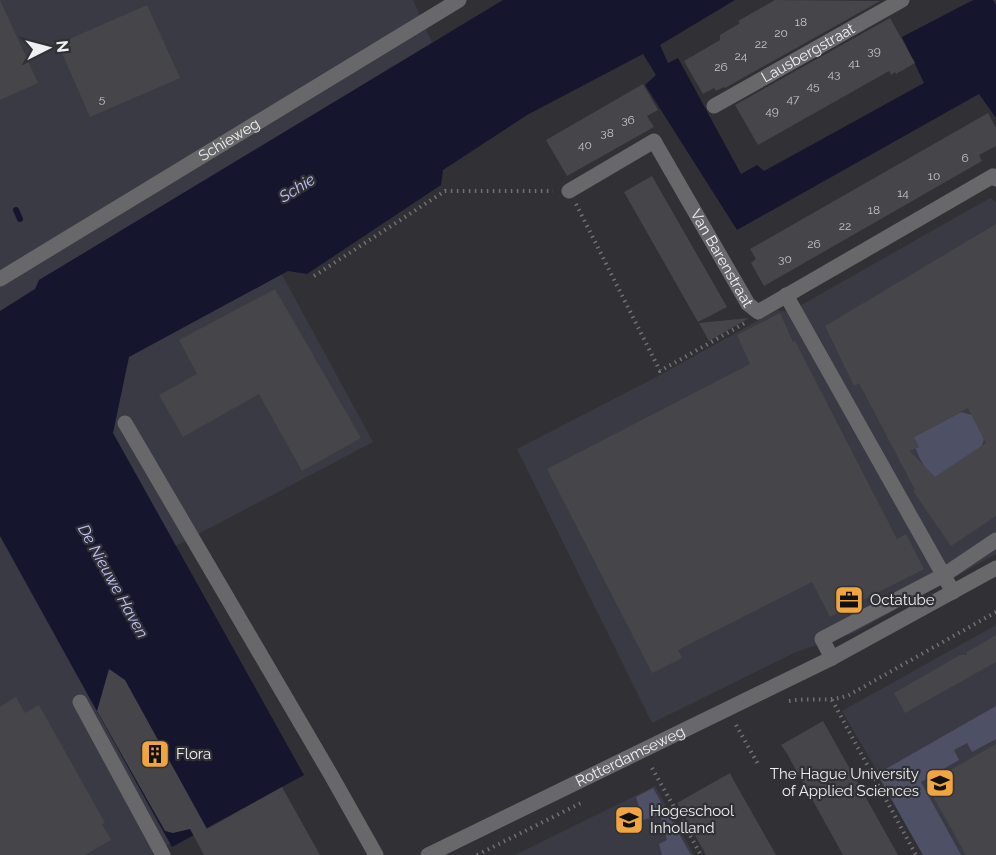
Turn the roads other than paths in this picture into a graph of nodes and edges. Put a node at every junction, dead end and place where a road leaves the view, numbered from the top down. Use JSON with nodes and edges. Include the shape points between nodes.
{"nodes":[{"id":1,"x":459,"y":0,"type":"edge"},
{"id":2,"x":902,"y":0,"type":"edge"},
{"id":3,"x":436,"y":6,"type":"edge"},
{"id":4,"x":714,"y":106,"type":"dead end"},
{"id":5,"x":996,"y":179,"type":"edge"},
{"id":6,"x":569,"y":190,"type":"road end"},
{"id":7,"x":0,"y":279,"type":"edge"},
{"id":8,"x":786,"y":295,"type":"junction"},
{"id":9,"x":125,"y":423,"type":"dead end"},
{"id":10,"x":996,"y":540,"type":"edge"},
{"id":11,"x":996,"y":568,"type":"edge"},
{"id":12,"x":944,"y":575,"type":"junction"},
{"id":13,"x":953,"y":592,"type":"junction"},
{"id":14,"x":832,"y":658,"type":"junction"},
{"id":15,"x":80,"y":702,"type":"dead end"},
{"id":16,"x":163,"y":855,"type":"edge"},
{"id":17,"x":376,"y":855,"type":"edge"},
{"id":18,"x":428,"y":855,"type":"edge"}],
"edges":[{"from":1,"to":3,"type":"street","name":"Schieweg"},
{"from":2,"to":4,"type":"street","name":"Lausbergstraat"},
{"from":3,"to":7,"type":"street","name":"Schieweg"},
{"from":5,"to":8,"type":"street","name":"Van Barenstraat","via":[[993,176]]},
{"from":6,"to":8,"type":"street","name":"Van Barenstraat","via":[[654,141],[748,304],[758,312]]},
{"from":8,"to":12,"type":"street"},
{"from":9,"to":17,"type":"street"},
{"from":10,"to":12,"type":"street"},
{"from":11,"to":13,"type":"street","name":"Rotterdamseweg"},
{"from":12,"to":13,"type":"street"},
{"from":12,"to":14,"type":"street","via":[[822,639]]},
{"from":13,"to":14,"type":"street","name":"Rotterdamseweg"},
{"from":14,"to":18,"type":"street","name":"Rotterdamseweg"},
{"from":15,"to":16,"type":"street"}]}
